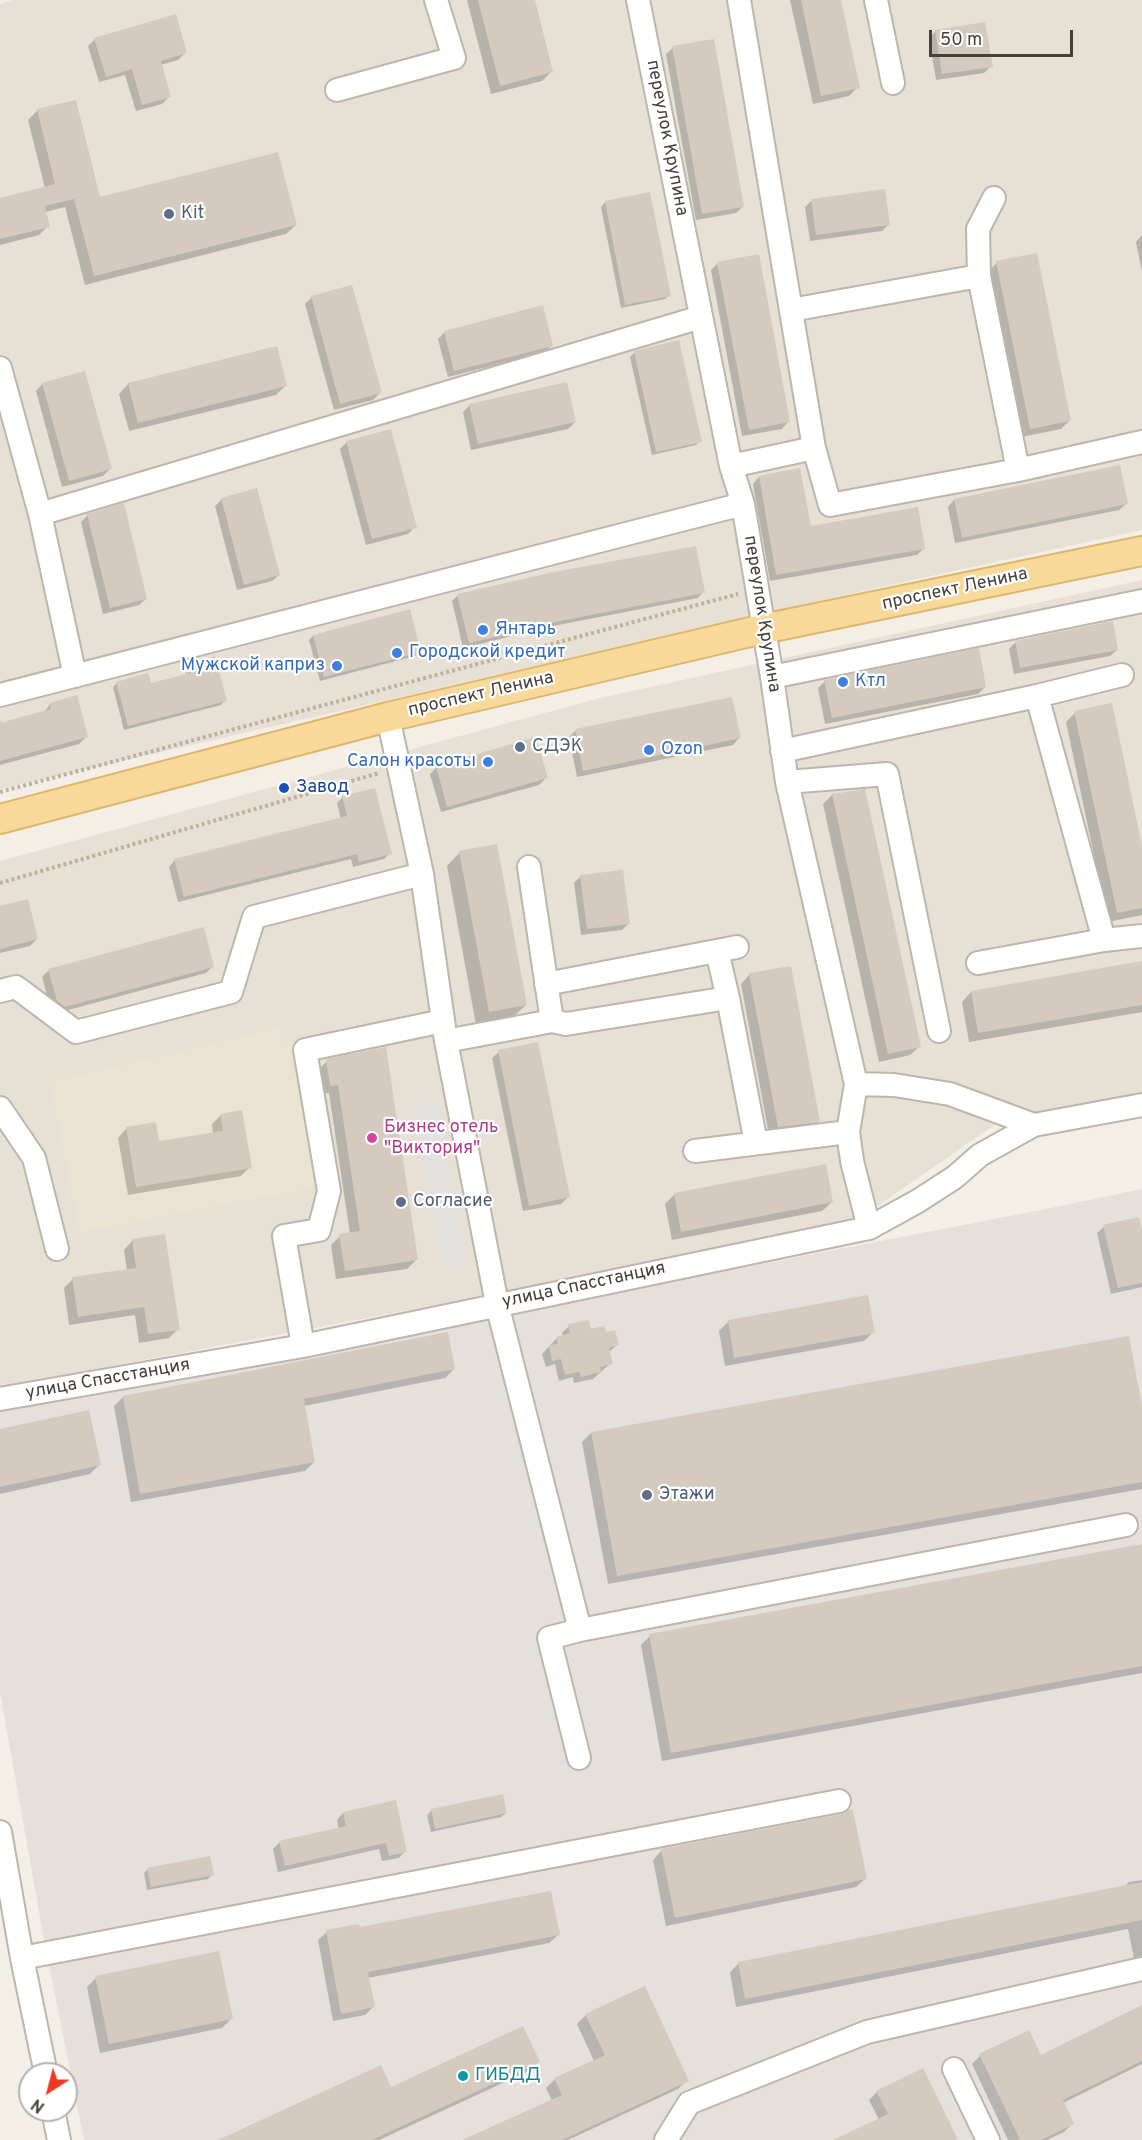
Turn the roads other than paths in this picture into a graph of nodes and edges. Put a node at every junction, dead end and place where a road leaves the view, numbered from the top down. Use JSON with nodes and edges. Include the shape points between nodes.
{"nodes":[{"id":1,"x":436,"y":0,"type":"edge"},
{"id":2,"x":638,"y":0,"type":"edge"},
{"id":3,"x":739,"y":0,"type":"edge"},
{"id":4,"x":876,"y":0,"type":"edge"},
{"id":5,"x":892,"y":82,"type":"dead end"},
{"id":6,"x":337,"y":90,"type":"dead end"},
{"id":7,"x":994,"y":198,"type":"dead end"},
{"id":8,"x":979,"y":276,"type":"junction"},
{"id":9,"x":791,"y":310,"type":"junction"},
{"id":10,"x":701,"y":316,"type":"junction"},
{"id":11,"x":0,"y":368,"type":"edge"},
{"id":12,"x":1142,"y":442,"type":"edge"},
{"id":13,"x":814,"y":448,"type":"junction"},
{"id":14,"x":731,"y":466,"type":"junction"},
{"id":15,"x":1018,"y":470,"type":"junction"},
{"id":16,"x":743,"y":504,"type":"junction"},
{"id":17,"x":40,"y":514,"type":"junction"},
{"id":18,"x":1142,"y":551,"type":"edge"},
{"id":19,"x":1142,"y":601,"type":"edge"},
{"id":20,"x":763,"y":629,"type":"junction"},
{"id":21,"x":1122,"y":675,"type":"dead end"},
{"id":22,"x":75,"y":676,"type":"junction"},
{"id":23,"x":772,"y":677,"type":"junction"},
{"id":24,"x":0,"y":695,"type":"edge"},
{"id":25,"x":1037,"y":696,"type":"junction"},
{"id":26,"x":388,"y":717,"type":"junction"},
{"id":27,"x":782,"y":751,"type":"junction"},
{"id":28,"x":787,"y":782,"type":"junction"},
{"id":29,"x":0,"y":819,"type":"edge"},
{"id":30,"x":529,"y":867,"type":"dead end"},
{"id":31,"x":422,"y":874,"type":"junction"},
{"id":32,"x":1142,"y":936,"type":"edge"},
{"id":33,"x":1104,"y":940,"type":"junction"},
{"id":34,"x":978,"y":963,"type":"dead end"},
{"id":35,"x":546,"y":984,"type":"junction"},
{"id":36,"x":0,"y":991,"type":"edge"},
{"id":37,"x":728,"y":998,"type":"junction"},
{"id":38,"x":559,"y":1023,"type":"junction"},
{"id":39,"x":444,"y":1031,"type":"junction"},
{"id":40,"x":939,"y":1031,"type":"dead end"},
{"id":41,"x":856,"y":1084,"type":"junction"},
{"id":42,"x":1142,"y":1105,"type":"edge"},
{"id":43,"x":0,"y":1108,"type":"edge"},
{"id":44,"x":1034,"y":1125,"type":"junction"},
{"id":45,"x":848,"y":1132,"type":"junction"},
{"id":46,"x":756,"y":1143,"type":"junction"},
{"id":47,"x":695,"y":1152,"type":"dead end"},
{"id":48,"x":869,"y":1228,"type":"junction"},
{"id":49,"x":57,"y":1249,"type":"dead end"},
{"id":50,"x":497,"y":1304,"type":"junction"},
{"id":51,"x":303,"y":1346,"type":"junction"},
{"id":52,"x":0,"y":1399,"type":"edge"},
{"id":53,"x":1126,"y":1526,"type":"dead end"},
{"id":54,"x":580,"y":1630,"type":"junction"},
{"id":55,"x":579,"y":1758,"type":"dead end"},
{"id":56,"x":839,"y":1801,"type":"dead end"},
{"id":57,"x":0,"y":1832,"type":"edge"},
{"id":58,"x":22,"y":1958,"type":"junction"},
{"id":59,"x":1142,"y":1969,"type":"edge"},
{"id":60,"x":44,"y":2062,"type":"edge"},
{"id":61,"x":954,"y":2069,"type":"dead end"},
{"id":62,"x":55,"y":2122,"type":"edge"},
{"id":63,"x":59,"y":2140,"type":"edge"},
{"id":64,"x":666,"y":2140,"type":"edge"},
{"id":65,"x":988,"y":2140,"type":"edge"}],
"edges":[{"from":1,"to":6,"type":"street","via":[[454,58]]},
{"from":2,"to":10,"type":"street","name":"переулок Крупина"},
{"from":3,"to":9,"type":"street"},
{"from":4,"to":5,"type":"street"},
{"from":7,"to":8,"type":"street","via":[[978,229]]},
{"from":8,"to":9,"type":"street"},
{"from":8,"to":15,"type":"street"},
{"from":9,"to":13,"type":"street"},
{"from":10,"to":14,"type":"street","name":"переулок Крупина"},
{"from":10,"to":17,"type":"street"},
{"from":11,"to":17,"type":"street"},
{"from":12,"to":15,"type":"street"},
{"from":13,"to":14,"type":"street"},
{"from":13,"to":15,"type":"street","via":[[830,505]]},
{"from":14,"to":16,"type":"street","name":"переулок Крупина"},
{"from":16,"to":20,"type":"street","name":"переулок Крупина"},
{"from":16,"to":22,"type":"street"},
{"from":17,"to":22,"type":"street"},
{"from":18,"to":20,"type":"main road","name":"проспект Ленина"},
{"from":19,"to":23,"type":"street"},
{"from":20,"to":23,"type":"street","name":"переулок Крупина"},
{"from":20,"to":26,"type":"main road","name":"проспект Ленина"},
{"from":21,"to":25,"type":"street"},
{"from":22,"to":24,"type":"street"},
{"from":23,"to":27,"type":"street","name":"переулок Крупина"},
{"from":25,"to":27,"type":"street"},
{"from":25,"to":33,"type":"street"},
{"from":26,"to":29,"type":"main road","name":"проспект Ленина"},
{"from":26,"to":31,"type":"street"},
{"from":27,"to":28,"type":"street","name":"переулок Крупина"},
{"from":28,"to":40,"type":"street","via":[[887,774]]},
{"from":28,"to":41,"type":"street","name":"переулок Крупина"},
{"from":30,"to":35,"type":"street"},
{"from":31,"to":36,"type":"street","via":[[254,917],[231,992],[76,1032],[16,987]]},
{"from":31,"to":39,"type":"street"},
{"from":32,"to":33,"type":"street"},
{"from":33,"to":34,"type":"street"},
{"from":35,"to":37,"type":"street","via":[[727,949]]},
{"from":35,"to":38,"type":"street"},
{"from":37,"to":38,"type":"street"},
{"from":37,"to":46,"type":"street"},
{"from":38,"to":39,"type":"street"},
{"from":39,"to":50,"type":"street"},
{"from":39,"to":51,"type":"street","via":[[304,1050],[329,1191],[319,1230],[284,1236]]},
{"from":41,"to":44,"type":"street","via":[[894,1085],[950,1094]]},
{"from":41,"to":45,"type":"street","name":"переулок Крупина"},
{"from":42,"to":44,"type":"street","name":"улица Спасстанция"},
{"from":43,"to":49,"type":"street","via":[[33,1158]]},
{"from":44,"to":48,"type":"street","name":"улица Спасстанция","via":[[980,1155],[955,1177]]},
{"from":45,"to":46,"type":"street"},
{"from":45,"to":48,"type":"street","name":"переулок Крупина"},
{"from":46,"to":47,"type":"street"},
{"from":48,"to":50,"type":"street","name":"улица Спасстанция"},
{"from":50,"to":51,"type":"street","name":"улица Спасстанция"},
{"from":50,"to":54,"type":"street"},
{"from":51,"to":52,"type":"street","name":"улица Спасстанция"},
{"from":53,"to":54,"type":"street"},
{"from":54,"to":55,"type":"street","via":[[549,1638]]},
{"from":56,"to":58,"type":"street"},
{"from":57,"to":58,"type":"street"},
{"from":58,"to":60,"type":"street"},
{"from":59,"to":64,"type":"street","via":[[867,2032],[689,2103]]},
{"from":61,"to":65,"type":"street"},
{"from":62,"to":63,"type":"street"}]}
